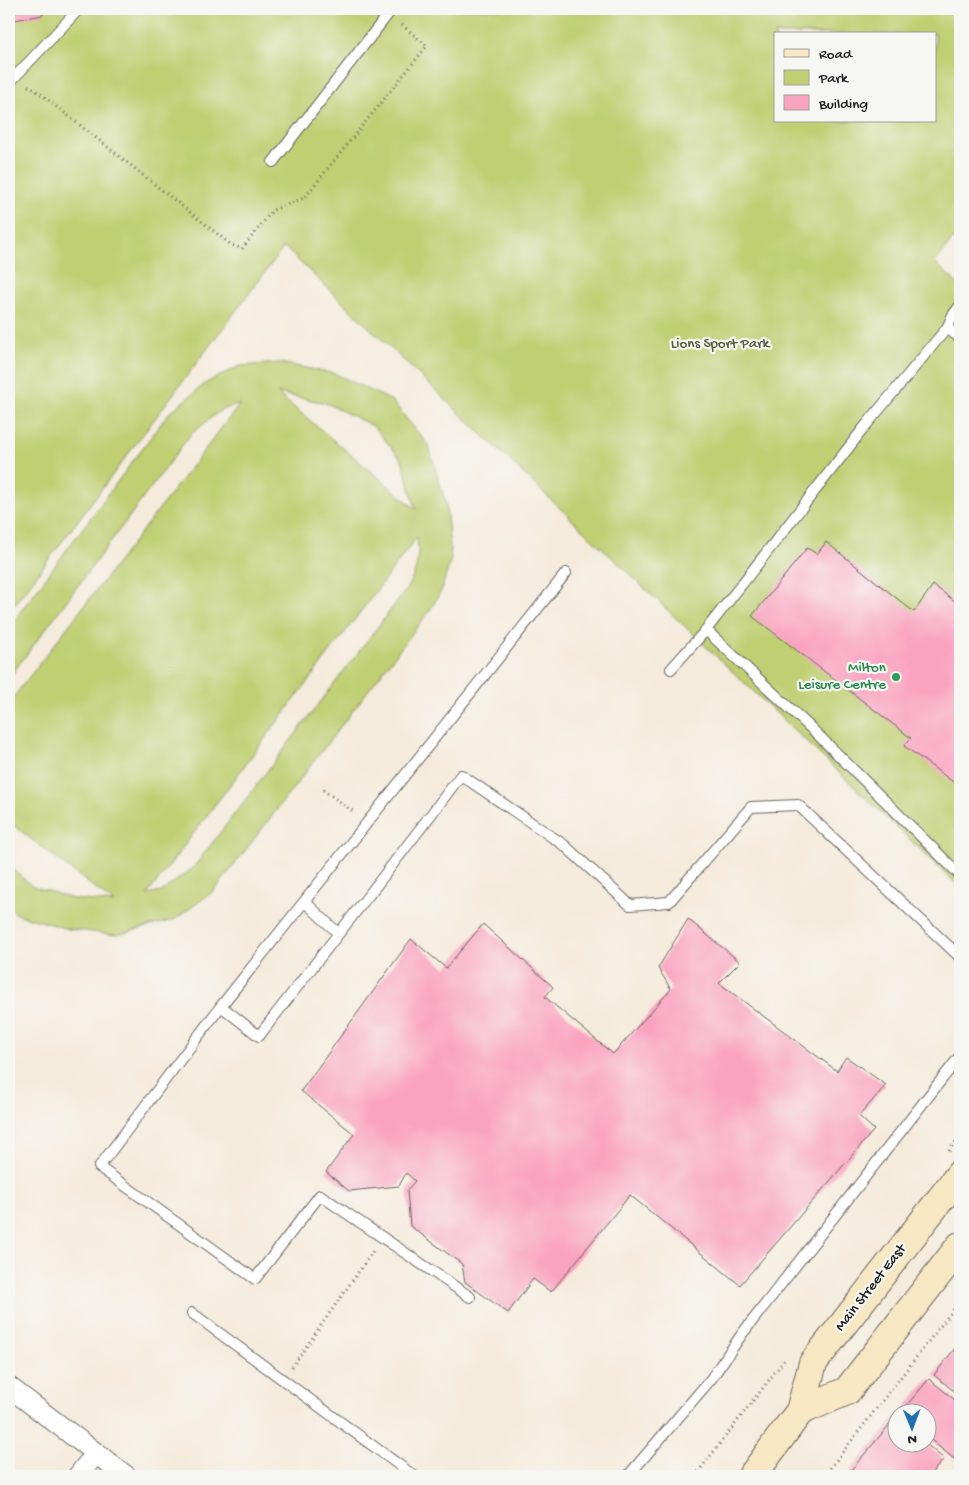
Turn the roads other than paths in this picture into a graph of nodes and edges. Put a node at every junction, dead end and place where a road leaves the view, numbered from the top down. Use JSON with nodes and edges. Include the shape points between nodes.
{"nodes":[{"id":1,"x":79,"y":9,"type":"edge"},
{"id":2,"x":390,"y":11,"type":"edge"},
{"id":3,"x":11,"y":81,"type":"edge"},
{"id":4,"x":273,"y":162,"type":"dead end"},
{"id":5,"x":960,"y":306,"type":"edge"},
{"id":6,"x":947,"y":328,"type":"junction"},
{"id":7,"x":960,"y":338,"type":"edge"},
{"id":8,"x":566,"y":573,"type":"dead end"},
{"id":9,"x":706,"y":630,"type":"junction"},
{"id":10,"x":671,"y":669,"type":"dead end"},
{"id":11,"x":960,"y":875,"type":"edge"},
{"id":12,"x":305,"y":902,"type":"junction"},
{"id":13,"x":338,"y":932,"type":"junction"},
{"id":14,"x":960,"y":957,"type":"edge"},
{"id":15,"x":221,"y":1006,"type":"junction"},
{"id":16,"x":960,"y":1056,"type":"edge"},
{"id":17,"x":960,"y":1174,"type":"edge"},
{"id":18,"x":960,"y":1246,"type":"edge"},
{"id":19,"x":470,"y":1297,"type":"dead end"},
{"id":20,"x":192,"y":1313,"type":"dead end"},
{"id":21,"x":9,"y":1387,"type":"edge"},
{"id":22,"x":800,"y":1412,"type":"junction"},
{"id":23,"x":96,"y":1453,"type":"junction"},
{"id":24,"x":78,"y":1476,"type":"edge"},
{"id":25,"x":126,"y":1476,"type":"edge"},
{"id":26,"x":414,"y":1476,"type":"edge"},
{"id":27,"x":628,"y":1476,"type":"edge"},
{"id":28,"x":752,"y":1476,"type":"edge"}],
"edges":[{"from":1,"to":3,"type":"lane"},
{"from":2,"to":4,"type":"lane"},
{"from":5,"to":6,"type":"lane"},
{"from":6,"to":7,"type":"lane"},
{"from":6,"to":9,"type":"lane","via":[[867,424]]},
{"from":8,"to":12,"type":"lane"},
{"from":9,"to":10,"type":"lane"},
{"from":9,"to":11,"type":"lane"},
{"from":12,"to":13,"type":"lane"},
{"from":12,"to":15,"type":"lane"},
{"from":13,"to":14,"type":"lane","via":[[461,775],[564,845],[630,904],[669,902],[751,807],[798,805]]},
{"from":13,"to":15,"type":"lane","via":[[259,1036]]},
{"from":15,"to":19,"type":"lane","via":[[99,1167],[255,1279],[320,1195]]},
{"from":16,"to":27,"type":"lane","via":[[742,1334],[711,1379]]},
{"from":17,"to":22,"type":"main road","name":"Main Street East","via":[[813,1362]]},
{"from":18,"to":22,"type":"main road","name":"Main Street East","via":[[847,1391]]},
{"from":20,"to":26,"type":"lane"},
{"from":21,"to":23,"type":"street"},
{"from":22,"to":28,"type":"main road","name":"Main Street East"},
{"from":23,"to":24,"type":"street"},
{"from":23,"to":25,"type":"street"}]}
